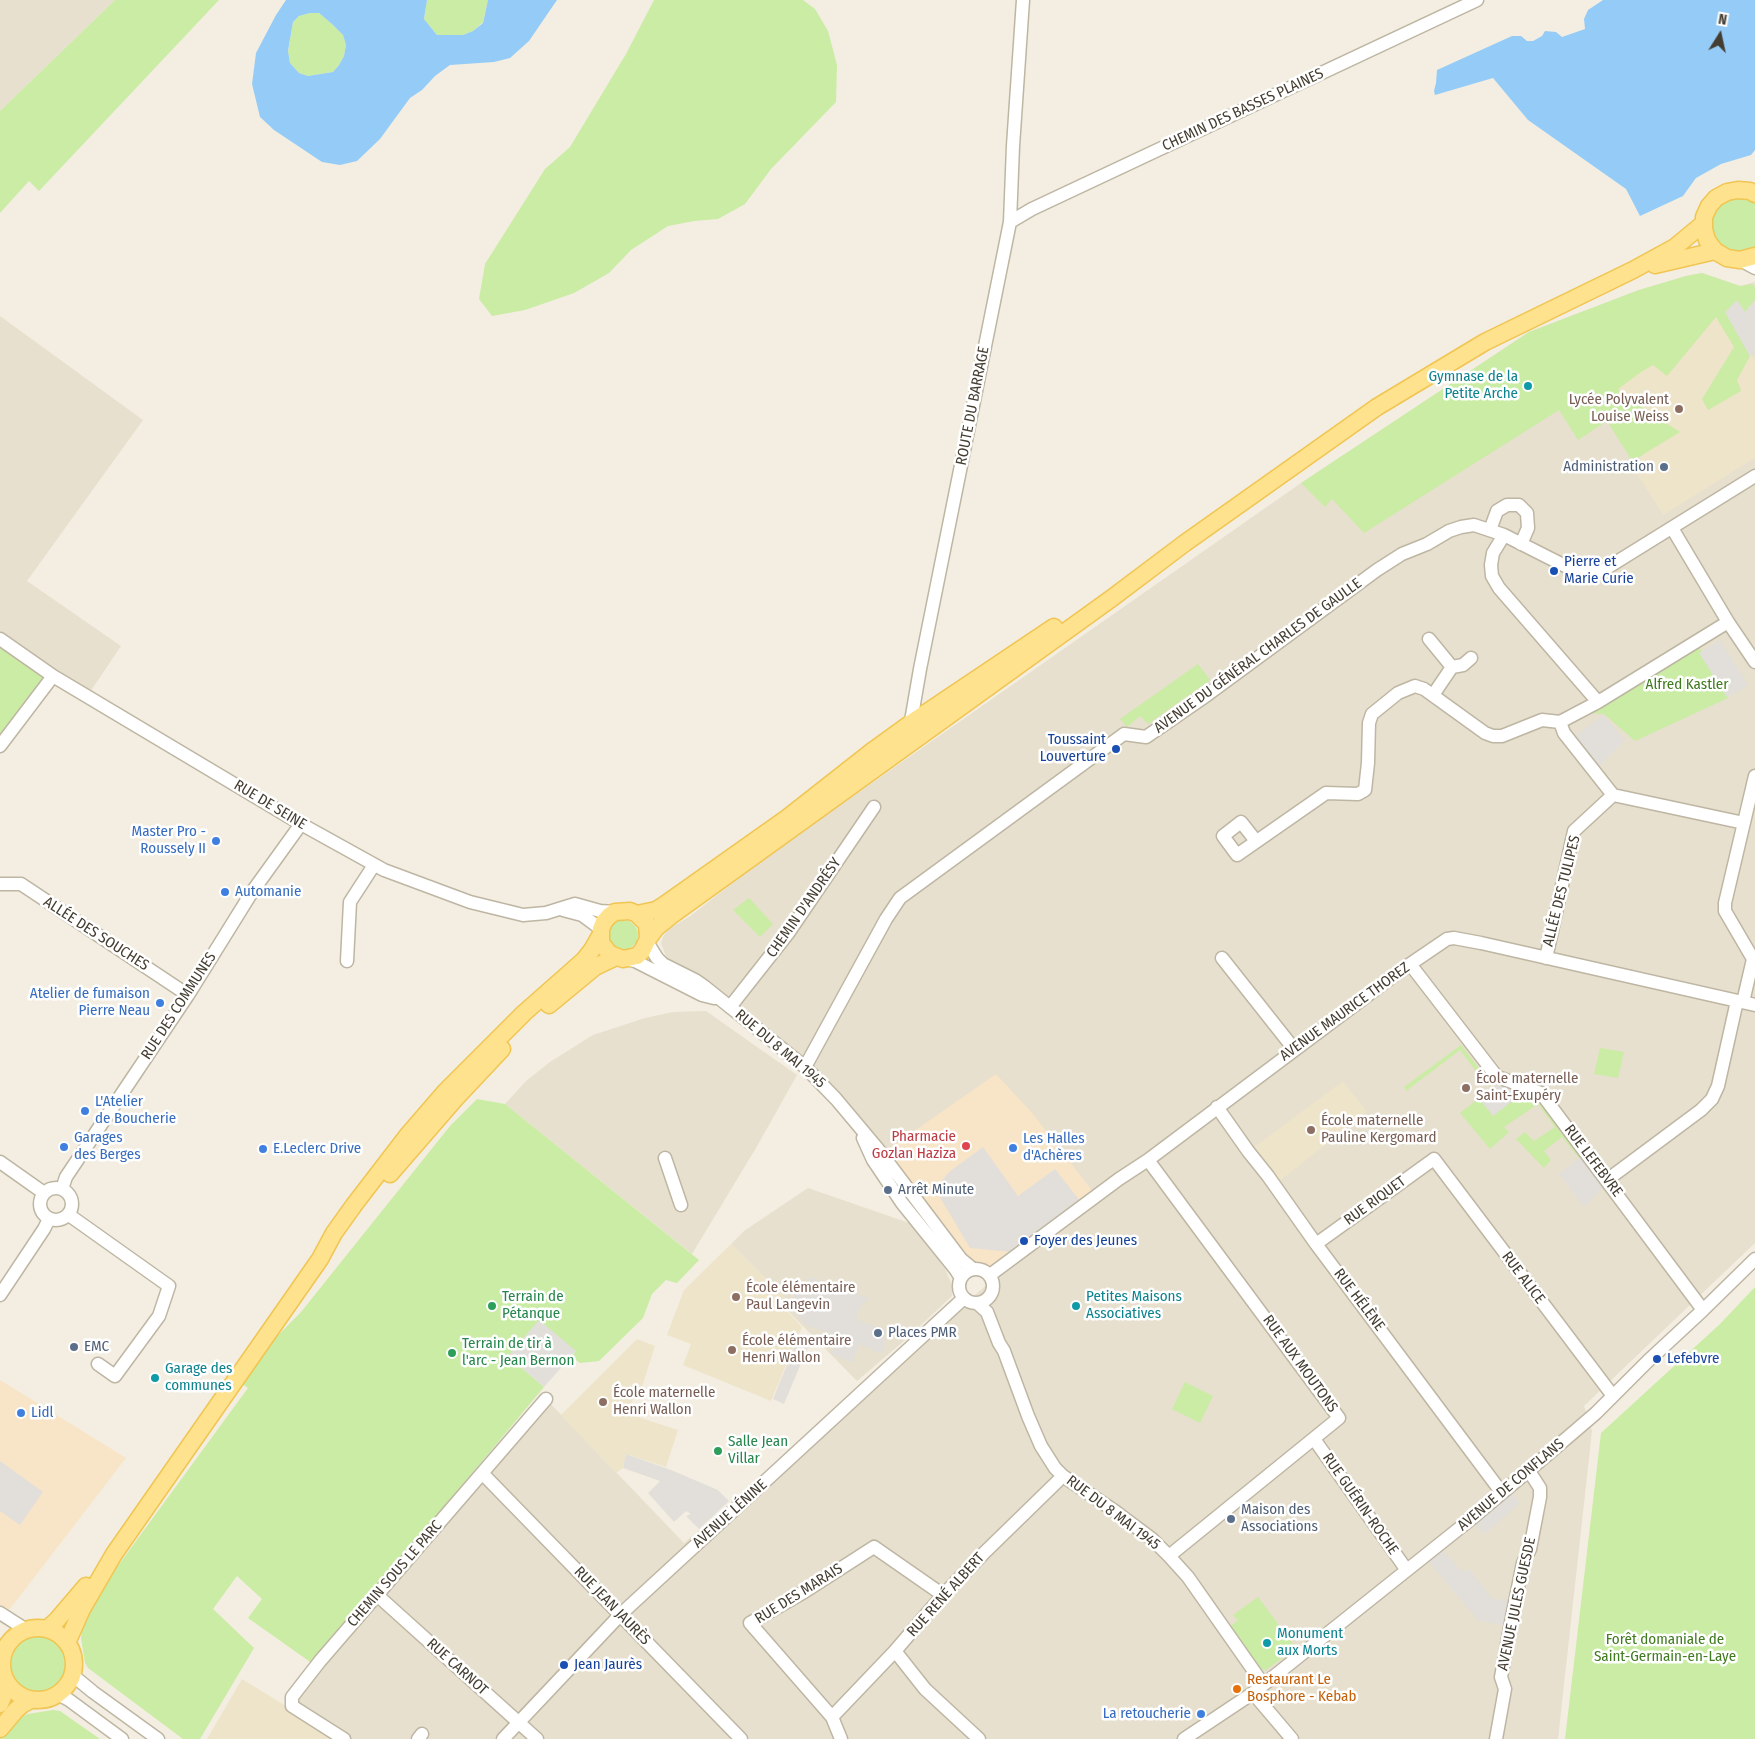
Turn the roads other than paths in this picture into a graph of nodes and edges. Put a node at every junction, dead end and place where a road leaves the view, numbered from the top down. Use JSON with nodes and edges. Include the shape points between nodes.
{"nodes":[{"id":1,"x":1023,"y":0,"type":"edge"},
{"id":2,"x":1477,"y":0,"type":"edge"},
{"id":3,"x":1755,"y":194,"type":"edge"},
{"id":4,"x":1010,"y":222,"type":"junction"},
{"id":5,"x":1704,"y":223,"type":"junction"},
{"id":6,"x":1715,"y":251,"type":"junction"},
{"id":7,"x":1748,"y":258,"type":"edge"},
{"id":8,"x":1755,"y":268,"type":"edge"},
{"id":9,"x":1633,"y":270,"type":"junction"},
{"id":10,"x":1755,"y":476,"type":"edge"},
{"id":11,"x":1672,"y":528,"type":"junction"},
{"id":12,"x":1490,"y":530,"type":"junction"},
{"id":13,"x":1504,"y":535,"type":"junction"},
{"id":14,"x":1185,"y":543,"type":"junction"},
{"id":15,"x":1521,"y":544,"type":"junction"},
{"id":16,"x":1728,"y":622,"type":"junction"},
{"id":17,"x":0,"y":639,"type":"edge"},
{"id":18,"x":1429,"y":639,"type":"dead end"},
{"id":19,"x":1471,"y":658,"type":"dead end"},
{"id":20,"x":1754,"y":660,"type":"edge"},
{"id":21,"x":1452,"y":667,"type":"junction"},
{"id":22,"x":54,"y":676,"type":"junction"},
{"id":23,"x":1432,"y":695,"type":"junction"},
{"id":24,"x":1598,"y":702,"type":"junction"},
{"id":25,"x":1560,"y":722,"type":"junction"},
{"id":26,"x":911,"y":723,"type":"junction"},
{"id":27,"x":0,"y":746,"type":"edge"},
{"id":28,"x":900,"y":750,"type":"junction"},
{"id":29,"x":1755,"y":776,"type":"edge"},
{"id":30,"x":1613,"y":795,"type":"junction"},
{"id":31,"x":874,"y":807,"type":"dead end"},
{"id":32,"x":1744,"y":823,"type":"junction"},
{"id":33,"x":301,"y":824,"type":"junction"},
{"id":34,"x":1256,"y":841,"type":"dead end"},
{"id":35,"x":374,"y":865,"type":"junction"},
{"id":36,"x":0,"y":884,"type":"edge"},
{"id":37,"x":561,"y":909,"type":"junction"},
{"id":38,"x":615,"y":912,"type":"junction"},
{"id":39,"x":637,"y":914,"type":"junction"},
{"id":40,"x":600,"y":933,"type":"junction"},
{"id":41,"x":648,"y":940,"type":"junction"},
{"id":42,"x":619,"y":958,"type":"junction"},
{"id":43,"x":1222,"y":958,"type":"dead end"},
{"id":44,"x":1546,"y":958,"type":"junction"},
{"id":45,"x":1754,"y":959,"type":"edge"},
{"id":46,"x":347,"y":961,"type":"dead end"},
{"id":47,"x":1410,"y":964,"type":"junction"},
{"id":48,"x":188,"y":995,"type":"junction"},
{"id":49,"x":718,"y":998,"type":"junction"},
{"id":50,"x":1745,"y":1003,"type":"edge"},
{"id":51,"x":730,"y":1007,"type":"junction"},
{"id":52,"x":1294,"y":1049,"type":"junction"},
{"id":53,"x":805,"y":1067,"type":"junction"},
{"id":54,"x":1217,"y":1107,"type":"junction"},
{"id":55,"x":858,"y":1126,"type":"junction"},
{"id":56,"x":666,"y":1158,"type":"dead end"},
{"id":57,"x":1434,"y":1159,"type":"joint"},
{"id":58,"x":1148,"y":1160,"type":"junction"},
{"id":59,"x":0,"y":1162,"type":"edge"},
{"id":60,"x":1607,"y":1180,"type":"junction"},
{"id":61,"x":62,"y":1189,"type":"junction"},
{"id":62,"x":44,"y":1194,"type":"junction"},
{"id":63,"x":681,"y":1205,"type":"dead end"},
{"id":64,"x":69,"y":1215,"type":"junction"},
{"id":65,"x":49,"y":1219,"type":"junction"},
{"id":66,"x":1316,"y":1244,"type":"junction"},
{"id":67,"x":320,"y":1259,"type":"junction"},
{"id":68,"x":1755,"y":1259,"type":"edge"},
{"id":69,"x":973,"y":1269,"type":"junction"},
{"id":70,"x":990,"y":1275,"type":"junction"},
{"id":71,"x":961,"y":1278,"type":"junction"},
{"id":72,"x":0,"y":1295,"type":"edge"},
{"id":73,"x":990,"y":1296,"type":"junction"},
{"id":74,"x":964,"y":1298,"type":"junction"},
{"id":75,"x":977,"y":1303,"type":"junction"},
{"id":76,"x":1703,"y":1310,"type":"junction"},
{"id":77,"x":1004,"y":1351,"type":"junction"},
{"id":78,"x":98,"y":1364,"type":"dead end"},
{"id":79,"x":1613,"y":1396,"type":"junction"},
{"id":80,"x":546,"y":1399,"type":"dead end"},
{"id":81,"x":1314,"y":1439,"type":"junction"},
{"id":82,"x":1529,"y":1470,"type":"junction"},
{"id":83,"x":482,"y":1473,"type":"junction"},
{"id":84,"x":1063,"y":1476,"type":"junction"},
{"id":85,"x":1502,"y":1492,"type":"junction"},
{"id":86,"x":114,"y":1554,"type":"junction"},
{"id":87,"x":1169,"y":1556,"type":"junction"},
{"id":88,"x":1406,"y":1569,"type":"junction"},
{"id":89,"x":377,"y":1595,"type":"junction"},
{"id":90,"x":944,"y":1596,"type":"junction"},
{"id":91,"x":0,"y":1613,"type":"edge"},
{"id":92,"x":621,"y":1614,"type":"junction"},
{"id":93,"x":25,"y":1629,"type":"junction"},
{"id":94,"x":47,"y":1629,"type":"junction"},
{"id":95,"x":67,"y":1643,"type":"junction"},
{"id":96,"x":895,"y":1651,"type":"junction"},
{"id":97,"x":1,"y":1662,"type":"edge"},
{"id":98,"x":73,"y":1674,"type":"junction"},
{"id":99,"x":1263,"y":1684,"type":"junction"},
{"id":100,"x":8,"y":1685,"type":"junction"},
{"id":101,"x":1252,"y":1693,"type":"junction"},
{"id":102,"x":58,"y":1694,"type":"junction"},
{"id":103,"x":32,"y":1700,"type":"junction"},
{"id":104,"x":0,"y":1704,"type":"edge"},
{"id":105,"x":832,"y":1717,"type":"junction"},
{"id":106,"x":520,"y":1722,"type":"junction"},
{"id":107,"x":0,"y":1729,"type":"edge"},
{"id":108,"x":122,"y":1739,"type":"edge"},
{"id":109,"x":158,"y":1739,"type":"edge"},
{"id":110,"x":344,"y":1739,"type":"edge"},
{"id":111,"x":503,"y":1739,"type":"edge"},
{"id":112,"x":537,"y":1739,"type":"edge"},
{"id":113,"x":741,"y":1739,"type":"edge"},
{"id":114,"x":841,"y":1739,"type":"edge"},
{"id":115,"x":979,"y":1739,"type":"edge"},
{"id":116,"x":1184,"y":1739,"type":"edge"},
{"id":117,"x":1292,"y":1739,"type":"edge"},
{"id":118,"x":1496,"y":1739,"type":"edge"}],
"edges":[{"from":1,"to":4,"type":"street","name":"ROUTE DU BARRAGE"},
{"from":2,"to":4,"type":"street","name":"CHEMIN DES BASSES PLAINES"},
{"from":3,"to":5,"type":"main road","via":[[1738,190],[1726,192],[1709,206]]},
{"from":4,"to":26,"type":"street","name":"ROUTE DU BARRAGE"},
{"from":5,"to":6,"type":"main road","via":[[1707,240]]},
{"from":5,"to":9,"type":"main road","via":[[1675,247]]},
{"from":6,"to":7,"type":"main road","via":[[1727,258]]},
{"from":6,"to":9,"type":"main road"},
{"from":7,"to":8,"type":"street"},
{"from":9,"to":14,"type":"main road","via":[[1485,342],[1424,378]]},
{"from":10,"to":11,"type":"street","name":"AVENUE DU GÉNÉRAL CHARLES DE GAULLE"},
{"from":11,"to":15,"type":"street","name":"AVENUE DU GÉNÉRAL CHARLES DE GAULLE","via":[[1602,571],[1575,571]]},
{"from":11,"to":16,"type":"street"},
{"from":12,"to":13,"type":"street","name":"AVENUE DU GÉNÉRAL CHARLES DE GAULLE"},
{"from":12,"to":15,"type":"street","via":[[1497,511],[1507,505],[1519,505],[1527,513],[1528,528]]},
{"from":12,"to":53,"type":"street","name":"AVENUE DU GÉNÉRAL CHARLES DE GAULLE","via":[[1474,525],[1461,527],[1402,554],[1146,737],[1124,734],[900,898]]},
{"from":13,"to":15,"type":"street","name":"AVENUE DU GÉNÉRAL CHARLES DE GAULLE"},
{"from":13,"to":24,"type":"street","via":[[1493,553],[1492,576]]},
{"from":14,"to":26,"type":"main road"},
{"from":14,"to":28,"type":"main road"},
{"from":16,"to":20,"type":"street"},
{"from":16,"to":24,"type":"street"},
{"from":17,"to":22,"type":"street","name":"RUE DE SEINE"},
{"from":18,"to":21,"type":"street"},
{"from":19,"to":21,"type":"street","via":[[1463,665]]},
{"from":21,"to":23,"type":"street"},
{"from":22,"to":27,"type":"street"},
{"from":22,"to":33,"type":"street","name":"RUE DE SEINE"},
{"from":23,"to":25,"type":"street","via":[[1485,734],[1493,736],[1502,736],[1542,720]]},
{"from":23,"to":34,"type":"street","via":[[1415,686],[1398,693],[1372,714],[1364,790],[1358,794],[1326,793]]},
{"from":24,"to":25,"type":"street"},
{"from":25,"to":30,"type":"street","via":[[1564,734]]},
{"from":26,"to":28,"type":"street"},
{"from":26,"to":39,"type":"main road","via":[[787,818],[664,905]]},
{"from":28,"to":41,"type":"main road","via":[[672,915],[656,928]]},
{"from":29,"to":32,"type":"street"},
{"from":30,"to":32,"type":"street"},
{"from":30,"to":44,"type":"street","name":"ALLÉE DES TULIPES","via":[[1574,831]]},
{"from":31,"to":51,"type":"street","name":"CHEMIN D'ANDRÉSY","via":[[789,932]]},
{"from":32,"to":45,"type":"street","via":[[1725,912]]},
{"from":33,"to":35,"type":"street","name":"RUE DE SEINE"},
{"from":33,"to":48,"type":"street","name":"RUE DES COMMUNES","via":[[252,892]]},
{"from":35,"to":37,"type":"street","name":"RUE DE SEINE","via":[[470,902],[522,915],[534,916]]},
{"from":35,"to":46,"type":"street","via":[[350,902]]},
{"from":36,"to":48,"type":"street","name":"ALLÉE DES SOUCHES","via":[[21,884]]},
{"from":37,"to":38,"type":"street","name":"RUE DE SEINE","via":[[574,904]]},
{"from":37,"to":40,"type":"street","via":[[582,915]]},
{"from":38,"to":39,"type":"main road"},
{"from":38,"to":40,"type":"main road","via":[[604,922]]},
{"from":39,"to":41,"type":"main road","via":[[647,924]]},
{"from":40,"to":42,"type":"main road","via":[[605,949]]},
{"from":40,"to":67,"type":"main road","via":[[584,960],[482,1054],[407,1136],[334,1233]]},
{"from":41,"to":42,"type":"main road","via":[[636,956]]},
{"from":41,"to":49,"type":"street","name":"RUE DU 8 MAI 1945","via":[[664,964],[695,980]]},
{"from":42,"to":49,"type":"street","name":"RUE DU 8 MAI 1945","via":[[635,961],[702,995]]},
{"from":42,"to":67,"type":"main road","via":[[589,972],[505,1046],[455,1099]]},
{"from":43,"to":52,"type":"street"},
{"from":44,"to":47,"type":"street","name":"AVENUE MAURICE THOREZ","via":[[1454,938],[1438,944]]},
{"from":44,"to":50,"type":"street","name":"AVENUE MAURICE THOREZ"},
{"from":45,"to":50,"type":"street"},
{"from":47,"to":52,"type":"street","name":"AVENUE MAURICE THOREZ"},
{"from":47,"to":60,"type":"street","name":"RUE LEFEBVRE","via":[[1494,1073],[1541,1093]]},
{"from":48,"to":61,"type":"street","name":"RUE DES COMMUNES","via":[[66,1177]]},
{"from":49,"to":51,"type":"street","name":"RUE DU 8 MAI 1945"},
{"from":50,"to":60,"type":"street","via":[[1712,1099]]},
{"from":51,"to":53,"type":"street","name":"RUE DU 8 MAI 1945"},
{"from":52,"to":54,"type":"street","name":"AVENUE MAURICE THOREZ"},
{"from":53,"to":55,"type":"street","name":"RUE DU 8 MAI 1945"},
{"from":54,"to":58,"type":"street","name":"AVENUE MAURICE THOREZ"},
{"from":54,"to":66,"type":"street","name":"RUE HÉLÈNE"},
{"from":55,"to":69,"type":"street","name":"RUE DU 8 MAI 1945","via":[[961,1259]]},
{"from":55,"to":71,"type":"street","name":"RUE DU 8 MAI 1945","via":[[873,1160],[902,1203]]},
{"from":56,"to":63,"type":"street"},
{"from":57,"to":66,"type":"street","name":"RUE RIQUET"},
{"from":57,"to":79,"type":"street","name":"RUE ALICE"},
{"from":58,"to":70,"type":"street","name":"AVENUE MAURICE THOREZ"},
{"from":58,"to":81,"type":"street","name":"RUE AUX MOUTONS","via":[[1339,1418]]},
{"from":59,"to":62,"type":"street"},
{"from":60,"to":76,"type":"street","name":"RUE LEFEBVRE"},
{"from":61,"to":62,"type":"street","via":[[52,1188]]},
{"from":61,"to":64,"type":"street","via":[[72,1198]]},
{"from":62,"to":65,"type":"street","via":[[40,1207]]},
{"from":64,"to":65,"type":"street","via":[[59,1220]]},
{"from":64,"to":78,"type":"street","via":[[170,1286],[159,1316],[115,1376]]},
{"from":65,"to":72,"type":"street"},
{"from":66,"to":85,"type":"street","name":"RUE HÉLÈNE"},
{"from":67,"to":86,"type":"main road"},
{"from":68,"to":76,"type":"street","name":"AVENUE DE CONFLANS"},
{"from":69,"to":70,"type":"street"},
{"from":69,"to":71,"type":"street"},
{"from":70,"to":73,"type":"street","via":[[994,1285]]},
{"from":71,"to":74,"type":"street","via":[[960,1291]]},
{"from":73,"to":75,"type":"street"},
{"from":73,"to":77,"type":"street","name":"RUE DU 8 MAI 1945"},
{"from":74,"to":75,"type":"street"},
{"from":74,"to":92,"type":"street","name":"AVENUE LÉNINE"},
{"from":75,"to":77,"type":"street","name":"RUE DU 8 MAI 1945","via":[[987,1312]]},
{"from":76,"to":79,"type":"street","name":"AVENUE DE CONFLANS"},
{"from":77,"to":84,"type":"street","name":"RUE DU 8 MAI 1945","via":[[1041,1446]]},
{"from":79,"to":82,"type":"street","name":"AVENUE DE CONFLANS"},
{"from":80,"to":83,"type":"street","name":"CHEMIN SOUS LE PARC"},
{"from":81,"to":87,"type":"street","name":"RUE AUX MOUTONS"},
{"from":81,"to":88,"type":"street","name":"RUE GUÉRIN-ROCHE"},
{"from":82,"to":85,"type":"street","name":"AVENUE DE CONFLANS"},
{"from":82,"to":118,"type":"street","name":"AVENUE JULES GUESDE","via":[[1540,1488],[1540,1497],[1530,1548],[1523,1563],[1501,1677],[1505,1689]]},
{"from":83,"to":89,"type":"street","name":"CHEMIN SOUS LE PARC"},
{"from":83,"to":92,"type":"street","name":"RUE JEAN JAURÈS"},
{"from":84,"to":87,"type":"street","name":"RUE DU 8 MAI 1945","via":[[1152,1539]]},
{"from":84,"to":90,"type":"street","name":"RUE RENÉ ALBERT"},
{"from":85,"to":88,"type":"street","name":"AVENUE DE CONFLANS"},
{"from":86,"to":94,"type":"main road"},
{"from":86,"to":95,"type":"main road","via":[[82,1609]]},
{"from":87,"to":99,"type":"street","name":"RUE DU 8 MAI 1945","via":[[1188,1577]]},
{"from":88,"to":99,"type":"street","name":"AVENUE DE CONFLANS"},
{"from":89,"to":106,"type":"street","name":"RUE CARNOT"},
{"from":89,"to":110,"type":"street","name":"CHEMIN SOUS LE PARC","via":[[292,1697],[292,1706]]},
{"from":90,"to":96,"type":"street","name":"RUE RENÉ ALBERT"},
{"from":90,"to":105,"type":"street","name":"RUE DES MARAIS","via":[[874,1547],[750,1622]]},
{"from":91,"to":93,"type":"street"},
{"from":92,"to":106,"type":"street","name":"AVENUE LÉNINE"},
{"from":92,"to":113,"type":"street","name":"RUE JEAN JAURÈS"},
{"from":93,"to":94,"type":"main road"},
{"from":93,"to":97,"type":"main road","via":[[8,1644]]},
{"from":94,"to":95,"type":"main road"},
{"from":95,"to":98,"type":"main road","via":[[73,1656]]},
{"from":96,"to":105,"type":"street","name":"RUE RENÉ ALBERT"},
{"from":96,"to":115,"type":"street","via":[[925,1689]]},
{"from":97,"to":100,"type":"main road"},
{"from":98,"to":102,"type":"main road"},
{"from":98,"to":109,"type":"street"},
{"from":99,"to":101,"type":"street","name":"AVENUE DE CONFLANS"},
{"from":100,"to":103,"type":"main road"},
{"from":100,"to":104,"type":"main road"},
{"from":101,"to":116,"type":"street","name":"AVENUE DE CONFLANS"},
{"from":101,"to":117,"type":"street"},
{"from":102,"to":103,"type":"main road"},
{"from":102,"to":108,"type":"street"},
{"from":103,"to":107,"type":"main road","via":[[16,1710]]},
{"from":105,"to":114,"type":"street","name":"RUE DES MARAIS"},
{"from":106,"to":111,"type":"street","name":"AVENUE LÉNINE"},
{"from":106,"to":112,"type":"street","name":"RUE CARNOT"}]}
